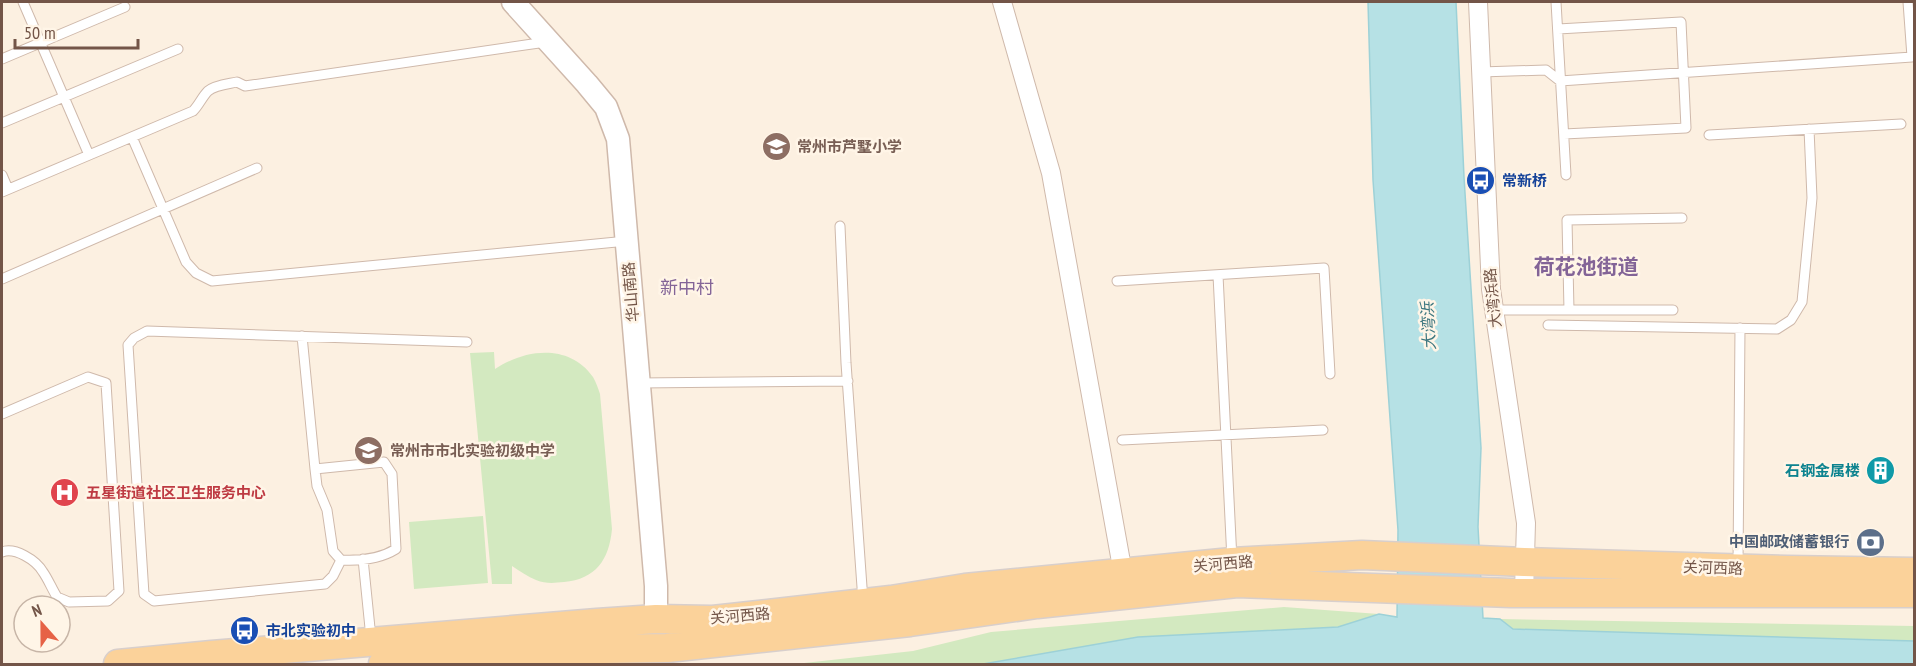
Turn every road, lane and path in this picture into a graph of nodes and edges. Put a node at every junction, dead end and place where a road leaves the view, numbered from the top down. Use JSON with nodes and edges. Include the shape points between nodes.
{"nodes":[{"id":1,"x":23,"y":2,"type":"edge"},
{"id":2,"x":513,"y":2,"type":"edge"},
{"id":3,"x":1002,"y":2,"type":"edge"},
{"id":4,"x":1478,"y":2,"type":"edge"},
{"id":5,"x":1556,"y":2,"type":"edge"},
{"id":6,"x":1908,"y":2,"type":"edge"},
{"id":7,"x":125,"y":7,"type":"dead end"},
{"id":8,"x":1558,"y":29,"type":"junction"},
{"id":9,"x":549,"y":42,"type":"junction"},
{"id":10,"x":40,"y":43,"type":"junction"},
{"id":11,"x":178,"y":49,"type":"dead end"},
{"id":12,"x":2,"y":59,"type":"edge"},
{"id":13,"x":1481,"y":72,"type":"junction"},
{"id":14,"x":1683,"y":72,"type":"junction"},
{"id":15,"x":1560,"y":81,"type":"junction"},
{"id":16,"x":63,"y":97,"type":"junction"},
{"id":17,"x":2,"y":123,"type":"edge"},
{"id":18,"x":1901,"y":124,"type":"dead end"},
{"id":19,"x":1809,"y":129,"type":"junction"},
{"id":20,"x":1564,"y":135,"type":"junction"},
{"id":21,"x":1709,"y":135,"type":"dead end"},
{"id":22,"x":132,"y":137,"type":"junction"},
{"id":23,"x":89,"y":155,"type":"junction"},
{"id":24,"x":257,"y":168,"type":"dead end"},
{"id":25,"x":2,"y":175,"type":"edge"},
{"id":26,"x":1566,"y":175,"type":"dead end"},
{"id":27,"x":5,"y":190,"type":"edge"},
{"id":28,"x":163,"y":209,"type":"junction"},
{"id":29,"x":1682,"y":218,"type":"dead end"},
{"id":30,"x":840,"y":226,"type":"dead end"},
{"id":31,"x":627,"y":241,"type":"junction"},
{"id":32,"x":1218,"y":274,"type":"junction"},
{"id":33,"x":2,"y":279,"type":"edge"},
{"id":34,"x":1117,"y":281,"type":"dead end"},
{"id":35,"x":1494,"y":310,"type":"junction"},
{"id":36,"x":1569,"y":310,"type":"junction"},
{"id":37,"x":1673,"y":310,"type":"dead end"},
{"id":38,"x":1548,"y":325,"type":"dead end"},
{"id":39,"x":1740,"y":328,"type":"junction"},
{"id":40,"x":302,"y":336,"type":"junction"},
{"id":41,"x":467,"y":342,"type":"dead end"},
{"id":42,"x":1330,"y":374,"type":"dead end"},
{"id":43,"x":848,"y":381,"type":"junction"},
{"id":44,"x":639,"y":383,"type":"junction"},
{"id":45,"x":2,"y":414,"type":"edge"},
{"id":46,"x":1323,"y":430,"type":"dead end"},
{"id":47,"x":1226,"y":435,"type":"junction"},
{"id":48,"x":1122,"y":440,"type":"dead end"},
{"id":49,"x":315,"y":469,"type":"junction"},
{"id":50,"x":2,"y":552,"type":"edge"},
{"id":51,"x":363,"y":559,"type":"junction"},
{"id":52,"x":341,"y":560,"type":"junction"},
{"id":53,"x":1517,"y":561,"type":"junction"},
{"id":54,"x":1232,"y":562,"type":"junction"},
{"id":55,"x":1738,"y":568,"type":"junction"},
{"id":56,"x":1914,"y":572,"type":"edge"},
{"id":57,"x":1123,"y":573,"type":"junction"},
{"id":58,"x":1518,"y":592,"type":"junction"},
{"id":59,"x":1914,"y":593,"type":"edge"},
{"id":60,"x":863,"y":603,"type":"junction"},
{"id":61,"x":656,"y":619,"type":"junction"},
{"id":62,"x":377,"y":653,"type":"edge"},
{"id":63,"x":118,"y":664,"type":"edge"}],
"edges":[{"from":1,"to":10,"type":"lane"},
{"from":2,"to":9,"type":"street","name":"华山南路"},
{"from":3,"to":57,"type":"street","via":[[1051,173]]},
{"from":4,"to":13,"type":"street","name":"大湾浜路"},
{"from":5,"to":8,"type":"lane"},
{"from":6,"to":14,"type":"lane","via":[[1912,57]]},
{"from":7,"to":10,"type":"lane"},
{"from":8,"to":14,"type":"lane","via":[[1681,22]]},
{"from":8,"to":15,"type":"lane"},
{"from":9,"to":22,"type":"lane","via":[[245,86],[237,82],[208,91],[193,111]]},
{"from":9,"to":31,"type":"street","name":"华山南路","via":[[606,107],[618,139]]},
{"from":10,"to":12,"type":"lane"},
{"from":10,"to":16,"type":"lane"},
{"from":11,"to":16,"type":"lane"},
{"from":13,"to":15,"type":"lane","via":[[1546,70]]},
{"from":13,"to":35,"type":"street","name":"大湾浜路"},
{"from":14,"to":15,"type":"lane"},
{"from":14,"to":20,"type":"lane","via":[[1686,128]]},
{"from":15,"to":20,"type":"lane"},
{"from":16,"to":17,"type":"lane"},
{"from":16,"to":23,"type":"lane"},
{"from":18,"to":19,"type":"lane"},
{"from":19,"to":21,"type":"lane"},
{"from":19,"to":39,"type":"lane","via":[[1812,198],[1802,302],[1791,320],[1777,329]]},
{"from":20,"to":26,"type":"lane"},
{"from":22,"to":23,"type":"lane"},
{"from":22,"to":28,"type":"lane"},
{"from":23,"to":27,"type":"lane"},
{"from":24,"to":28,"type":"lane"},
{"from":25,"to":27,"type":"lane"},
{"from":28,"to":31,"type":"lane","via":[[186,262],[212,281]]},
{"from":28,"to":33,"type":"lane"},
{"from":29,"to":36,"type":"lane","via":[[1567,220]]},
{"from":30,"to":43,"type":"lane"},
{"from":31,"to":44,"type":"street","name":"华山南路"},
{"from":32,"to":34,"type":"lane"},
{"from":32,"to":42,"type":"lane","via":[[1324,268]]},
{"from":32,"to":47,"type":"lane"},
{"from":35,"to":36,"type":"lane"},
{"from":35,"to":53,"type":"street","name":"大湾浜路","via":[[1526,522]]},
{"from":36,"to":37,"type":"lane"},
{"from":38,"to":39,"type":"lane"},
{"from":39,"to":55,"type":"lane"},
{"from":40,"to":41,"type":"lane"},
{"from":40,"to":49,"type":"lane"},
{"from":40,"to":52,"type":"lane","via":[[147,331],[128,345],[144,594],[154,601],[325,584]]},
{"from":43,"to":44,"type":"lane"},
{"from":43,"to":60,"type":"lane"},
{"from":44,"to":61,"type":"street","name":"华山南路"},
{"from":45,"to":50,"type":"lane","via":[[88,377],[106,383],[119,591],[108,601],[69,602],[57,597],[37,564],[18,553]]},
{"from":46,"to":47,"type":"lane"},
{"from":47,"to":48,"type":"lane"},
{"from":47,"to":54,"type":"lane"},
{"from":49,"to":51,"type":"lane","via":[[384,462],[392,474],[396,549],[386,556]]},
{"from":49,"to":52,"type":"lane","via":[[333,551]]},
{"from":51,"to":52,"type":"lane"},
{"from":51,"to":62,"type":"lane"},
{"from":53,"to":54,"type":"main road","name":"关河西路","via":[[1362,555]]},
{"from":53,"to":55,"type":"main road","name":"关河西路"},
{"from":53,"to":58,"type":"street","name":"大湾浜路"},
{"from":54,"to":57,"type":"main road","name":"关河西路"},
{"from":55,"to":56,"type":"main road","name":"关河西路"},
{"from":57,"to":60,"type":"main road","name":"关河西路","via":[[966,588]]},
{"from":58,"to":59,"type":"main road","name":"关河西路"},
{"from":58,"to":62,"type":"main road","name":"关河西路","via":[[1237,584],[667,648]]},
{"from":60,"to":61,"type":"main road","name":"关河西路","via":[[713,620]]},
{"from":61,"to":62,"type":"main road","name":"关河西路"},
{"from":62,"to":63,"type":"main road","name":"关河西路"}]}
